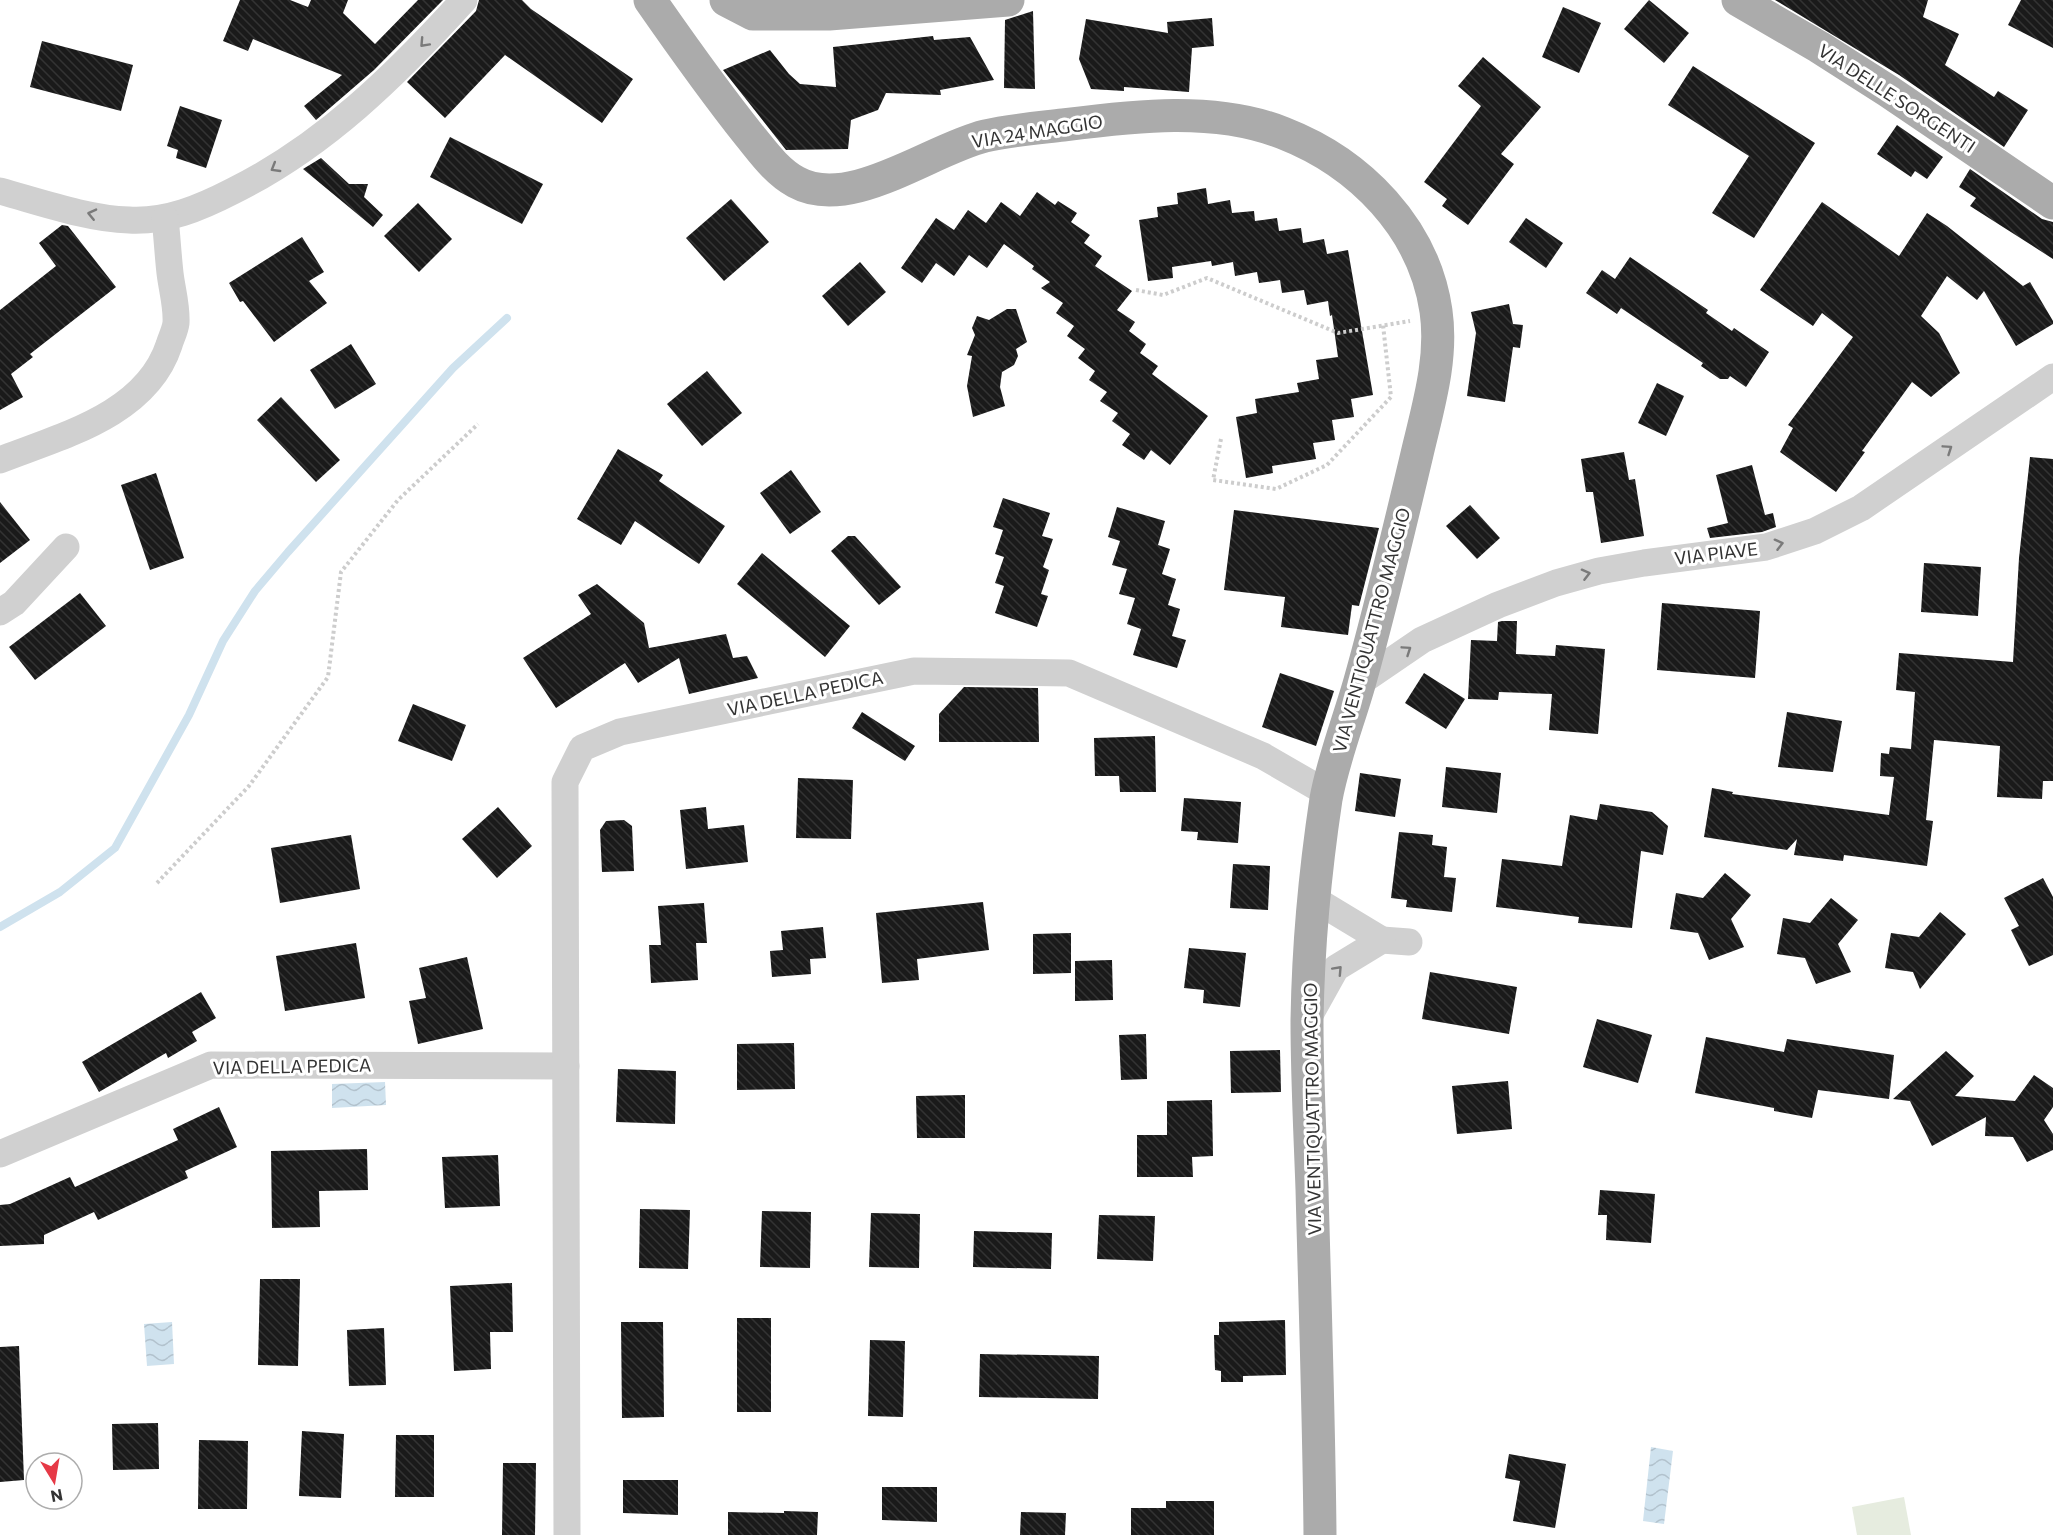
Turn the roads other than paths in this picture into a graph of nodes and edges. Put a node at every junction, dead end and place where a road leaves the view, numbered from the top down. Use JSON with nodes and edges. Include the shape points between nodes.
{"nodes":[{"id":1,"x":464,"y":0,"type":"edge"},
{"id":2,"x":650,"y":0,"type":"edge"},
{"id":3,"x":726,"y":0,"type":"edge"},
{"id":4,"x":1008,"y":0,"type":"edge"},
{"id":5,"x":1738,"y":0,"type":"edge"},
{"id":6,"x":0,"y":191,"type":"edge"},
{"id":7,"x":2053,"y":203,"type":"edge"},
{"id":8,"x":165,"y":218,"type":"junction"},
{"id":9,"x":1425,"y":268,"type":"joint"},
{"id":10,"x":2053,"y":377,"type":"edge"},
{"id":11,"x":0,"y":460,"type":"edge"},
{"id":12,"x":66,"y":547,"type":"dead end"},
{"id":13,"x":0,"y":612,"type":"edge"},
{"id":14,"x":1359,"y":683,"type":"junction"},
{"id":15,"x":1327,"y":793,"type":"junction"},
{"id":16,"x":1314,"y":899,"type":"junction"},
{"id":17,"x":1382,"y":940,"type":"junction"},
{"id":18,"x":1409,"y":942,"type":"dead end"},
{"id":19,"x":1307,"y":1020,"type":"junction"},
{"id":20,"x":566,"y":1066,"type":"junction"},
{"id":21,"x":0,"y":1154,"type":"edge"},
{"id":22,"x":567,"y":1535,"type":"edge"},
{"id":23,"x":1320,"y":1535,"type":"edge"}],
"edges":[{"from":1,"to":8,"type":"street","one_way":true,"via":[[391,76],[320,138],[240,188],[204,206]]},
{"from":2,"to":9,"type":"main road","name":"VIA 24 MAGGIO","via":[[768,159],[803,186],[834,190],[859,185],[962,143],[1008,132],[1150,118],[1235,120],[1291,136],[1362,181],[1396,216]]},
{"from":3,"to":4,"type":"main road","via":[[753,14],[829,14]]},
{"from":5,"to":7,"type":"main road","name":"VIA DELLE SORGENTI","via":[[1871,80]]},
{"from":8,"to":6,"type":"street","one_way":true,"via":[[106,218]]},
{"from":8,"to":11,"type":"street","via":[[176,302],[176,326],[165,358],[146,385],[121,406],[85,428]]},
{"from":9,"to":14,"type":"main road","name":"VIA VENTIQUATTRO MAGGIO","via":[[1438,328],[1435,372],[1390,572]]},
{"from":14,"to":10,"type":"street","name":"VIA PIAVE","one_way":true,"via":[[1422,640],[1556,583],[1644,563],[1766,547],[1832,524],[1862,508]]},
{"from":12,"to":13,"type":"street","via":[[14,603]]},
{"from":14,"to":15,"type":"main road","name":"VIA VENTIQUATTRO MAGGIO"},
{"from":15,"to":16,"type":"main road","name":"VIA VENTIQUATTRO MAGGIO"},
{"from":15,"to":20,"type":"street","name":"VIA DELLA PEDICA","via":[[1263,756],[1069,673],[914,671],[620,732],[582,748],[565,782]]},
{"from":16,"to":17,"type":"street"},
{"from":16,"to":19,"type":"main road","name":"VIA VENTIQUATTRO MAGGIO"},
{"from":17,"to":18,"type":"street"},
{"from":19,"to":17,"type":"street","one_way":true,"via":[[1336,968]]},
{"from":19,"to":23,"type":"main road","name":"VIA VENTIQUATTRO MAGGIO"},
{"from":20,"to":21,"type":"street","name":"VIA DELLA PEDICA","via":[[211,1065]]},
{"from":20,"to":22,"type":"street","name":"VIA DELLA PEDICA"}]}
